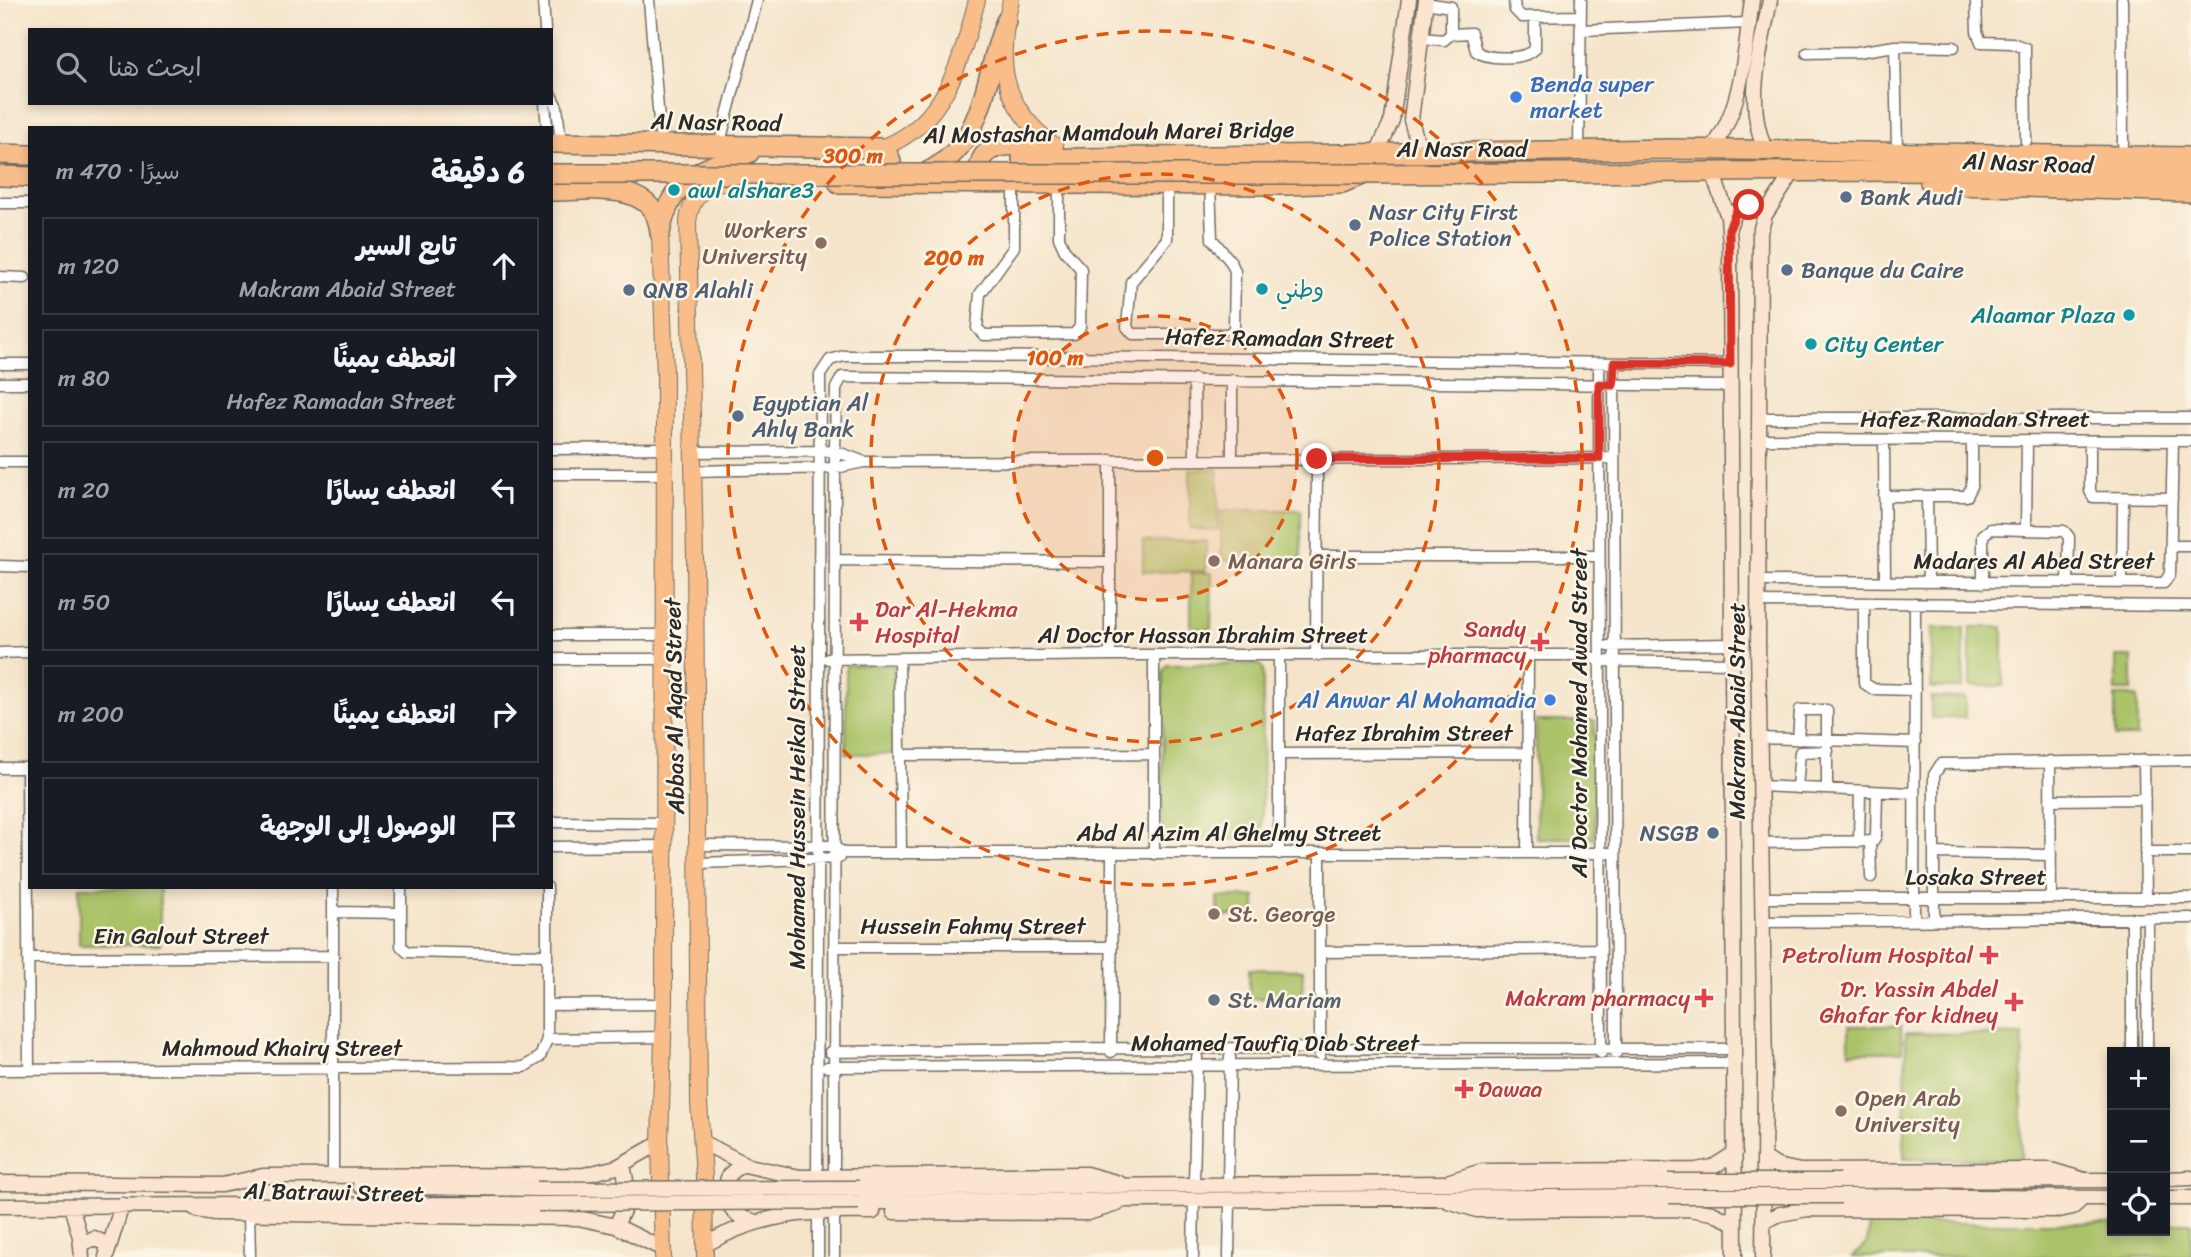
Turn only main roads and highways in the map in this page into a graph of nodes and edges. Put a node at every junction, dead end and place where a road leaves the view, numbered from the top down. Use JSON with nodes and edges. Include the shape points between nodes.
{"nodes":[{"id":1,"x":977,"y":0,"type":"edge"},
{"id":2,"x":1011,"y":0,"type":"edge"},
{"id":3,"x":1006,"y":21,"type":"junction"},
{"id":4,"x":556,"y":143,"type":"edge"},
{"id":5,"x":608,"y":144,"type":"junction"},
{"id":6,"x":2191,"y":144,"type":"edge"},
{"id":7,"x":1055,"y":146,"type":"junction"},
{"id":8,"x":767,"y":148,"type":"junction"},
{"id":9,"x":880,"y":148,"type":"junction"},
{"id":10,"x":1897,"y":150,"type":"junction"},
{"id":11,"x":1375,"y":153,"type":"junction"},
{"id":12,"x":0,"y":154,"type":"edge"},
{"id":13,"x":28,"y":155,"type":"edge"},
{"id":14,"x":2191,"y":157,"type":"edge"},
{"id":15,"x":553,"y":161,"type":"edge"},
{"id":16,"x":1899,"y":171,"type":"junction"},
{"id":17,"x":553,"y":174,"type":"edge"},
{"id":18,"x":1364,"y":174,"type":"junction"},
{"id":19,"x":2191,"y":175,"type":"edge"},
{"id":20,"x":0,"y":176,"type":"edge"},
{"id":21,"x":28,"y":177,"type":"edge"},
{"id":22,"x":733,"y":181,"type":"joint"},
{"id":23,"x":880,"y":184,"type":"junction"},
{"id":24,"x":991,"y":184,"type":"junction"},
{"id":25,"x":553,"y":191,"type":"edge"},
{"id":26,"x":620,"y":191,"type":"junction"},
{"id":27,"x":2191,"y":192,"type":"edge"},
{"id":28,"x":660,"y":233,"type":"junction"},
{"id":29,"x":706,"y":1250,"type":"edge"},
{"id":30,"x":663,"y":1253,"type":"edge"}],
"edges":[{"from":1,"to":9,"type":"main road","via":[[961,60],[942,99],[909,134]]},
{"from":2,"to":3,"type":"main road"},
{"from":3,"to":7,"type":"main road","via":[[1003,59],[1012,96],[1033,130]]},
{"from":3,"to":23,"type":"highway","via":[[978,118],[965,141],[928,172]]},
{"from":4,"to":5,"type":"highway","name":"Al Nasr Road"},
{"from":5,"to":8,"type":"highway","name":"Al Nasr Road"},
{"from":5,"to":26,"type":"highway","via":[[625,155],[629,167],[628,180]]},
{"from":6,"to":10,"type":"highway","name":"Al Nasr Road","via":[[1942,139]]},
{"from":7,"to":11,"type":"highway","name":"Al Nasr Road","via":[[1342,142]]},
{"from":7,"to":24,"type":"highway","name":"Al Nasr Road","via":[[996,147],[979,165]]},
{"from":8,"to":9,"type":"highway","name":"Al Nasr Road"},
{"from":8,"to":28,"type":"highway","via":[[696,173],[674,196]]},
{"from":9,"to":23,"type":"highway","via":[[892,163],[891,173]]},
{"from":10,"to":11,"type":"highway","name":"Al Nasr Road"},
{"from":10,"to":14,"type":"highway"},
{"from":11,"to":15,"type":"highway","name":"Al Mostashar Mamdouh Marei Bridge"},
{"from":12,"to":13,"type":"highway"},
{"from":16,"to":18,"type":"highway","name":"Al Nasr Road"},
{"from":16,"to":19,"type":"highway"},
{"from":16,"to":27,"type":"highway","name":"Al Nasr Road","via":[[1954,185]]},
{"from":17,"to":18,"type":"highway","name":"Al Mostashar Mamdouh Marei Bridge","bridge":true},
{"from":18,"to":24,"type":"highway","name":"Al Nasr Road","via":[[1342,183]]},
{"from":20,"to":21,"type":"highway"},
{"from":22,"to":23,"type":"highway","name":"Al Nasr Road"},
{"from":22,"to":29,"type":"main road","name":"Abbas Al Aqad Street","via":[[704,189],[689,215],[699,1103]]},
{"from":23,"to":24,"type":"highway","name":"Al Nasr Road"},
{"from":25,"to":26,"type":"highway"},
{"from":26,"to":28,"type":"highway","via":[[648,204]]},
{"from":28,"to":30,"type":"main road","name":"Abbas Al Aqad Street"}]}
